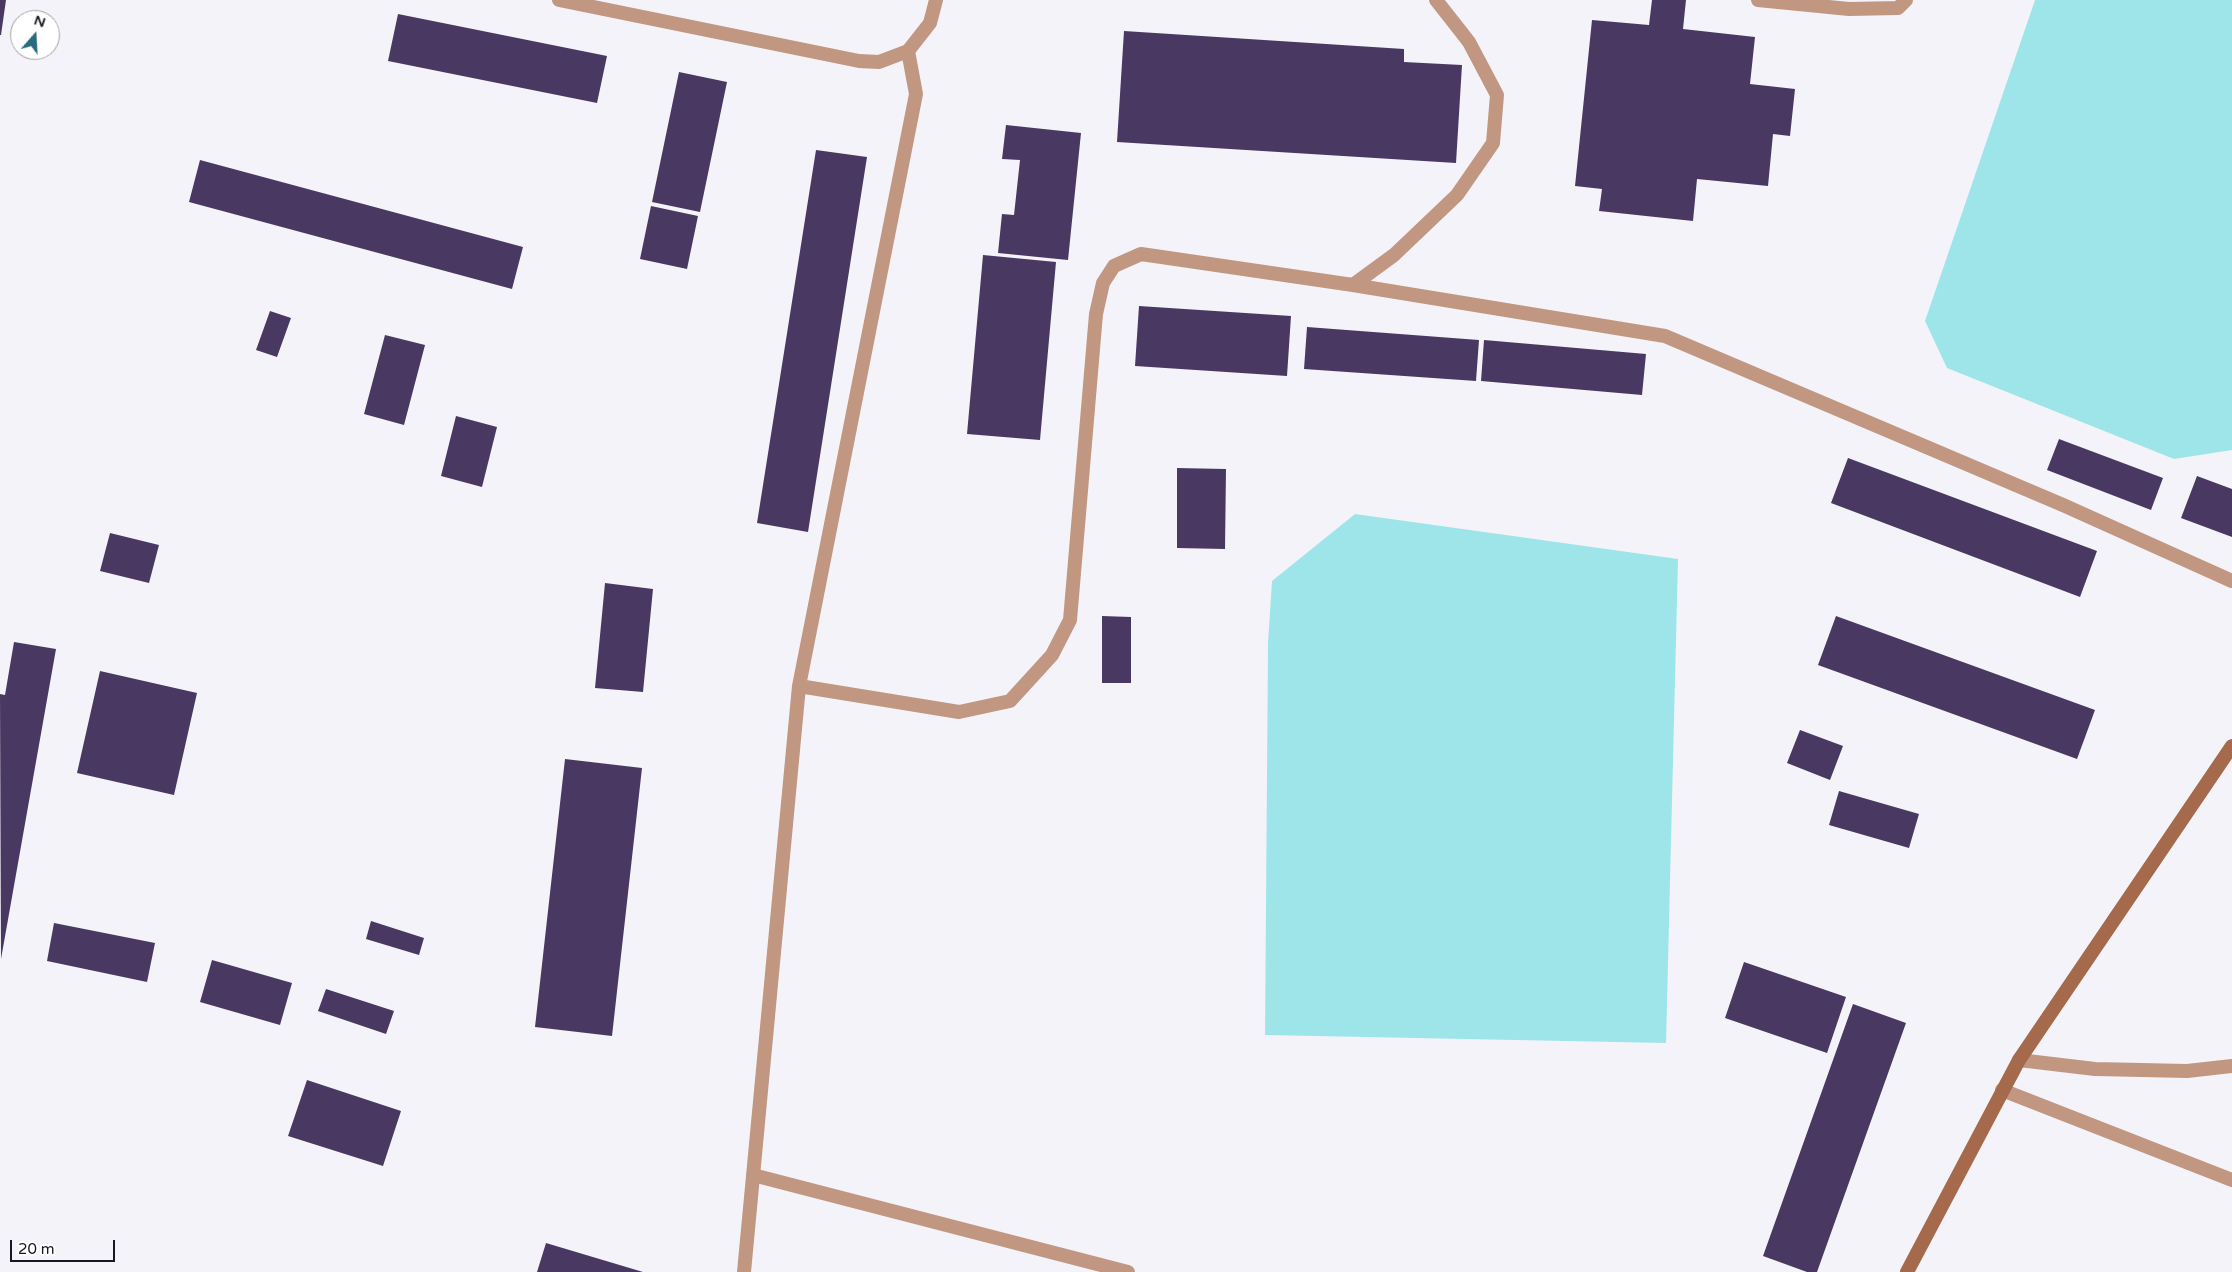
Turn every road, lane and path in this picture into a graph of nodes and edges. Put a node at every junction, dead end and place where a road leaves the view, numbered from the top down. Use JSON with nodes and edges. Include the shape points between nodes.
{"nodes":[{"id":1,"x":559,"y":0,"type":"edge"},
{"id":2,"x":936,"y":0,"type":"edge"},
{"id":3,"x":1436,"y":0,"type":"edge"},
{"id":4,"x":1758,"y":0,"type":"edge"},
{"id":5,"x":1906,"y":0,"type":"edge"},
{"id":6,"x":908,"y":51,"type":"junction"},
{"id":7,"x":1353,"y":285,"type":"junction"},
{"id":8,"x":2232,"y":582,"type":"edge"},
{"id":9,"x":799,"y":686,"type":"junction"},
{"id":10,"x":2232,"y":746,"type":"edge"},
{"id":11,"x":2019,"y":1060,"type":"junction"},
{"id":12,"x":2232,"y":1066,"type":"edge"},
{"id":13,"x":2002,"y":1090,"type":"junction"},
{"id":14,"x":753,"y":1174,"type":"junction"},
{"id":15,"x":2232,"y":1180,"type":"edge"},
{"id":16,"x":744,"y":1272,"type":"edge"},
{"id":17,"x":1128,"y":1272,"type":"edge"},
{"id":18,"x":1907,"y":1272,"type":"edge"}],
"edges":[{"from":1,"to":6,"type":"street","via":[[859,61],[879,62]]},
{"from":2,"to":6,"type":"street","via":[[930,23]]},
{"from":3,"to":7,"type":"street","via":[[1469,42],[1497,95],[1493,143],[1457,195],[1394,254]]},
{"from":4,"to":5,"type":"street","via":[[1849,9],[1898,8]]},
{"from":6,"to":9,"type":"street","via":[[916,94]]},
{"from":7,"to":8,"type":"street","via":[[1665,336],[2063,505]]},
{"from":7,"to":9,"type":"street","via":[[1141,254],[1114,266],[1103,283],[1096,314],[1070,620],[1052,655],[1010,701],[960,712]]},
{"from":9,"to":14,"type":"street"},
{"from":10,"to":11,"type":"main road"},
{"from":11,"to":12,"type":"street","via":[[2105,1069],[2187,1071]]},
{"from":11,"to":13,"type":"main road"},
{"from":13,"to":15,"type":"street"},
{"from":13,"to":18,"type":"main road"},
{"from":14,"to":16,"type":"street"},
{"from":14,"to":17,"type":"street"}]}
